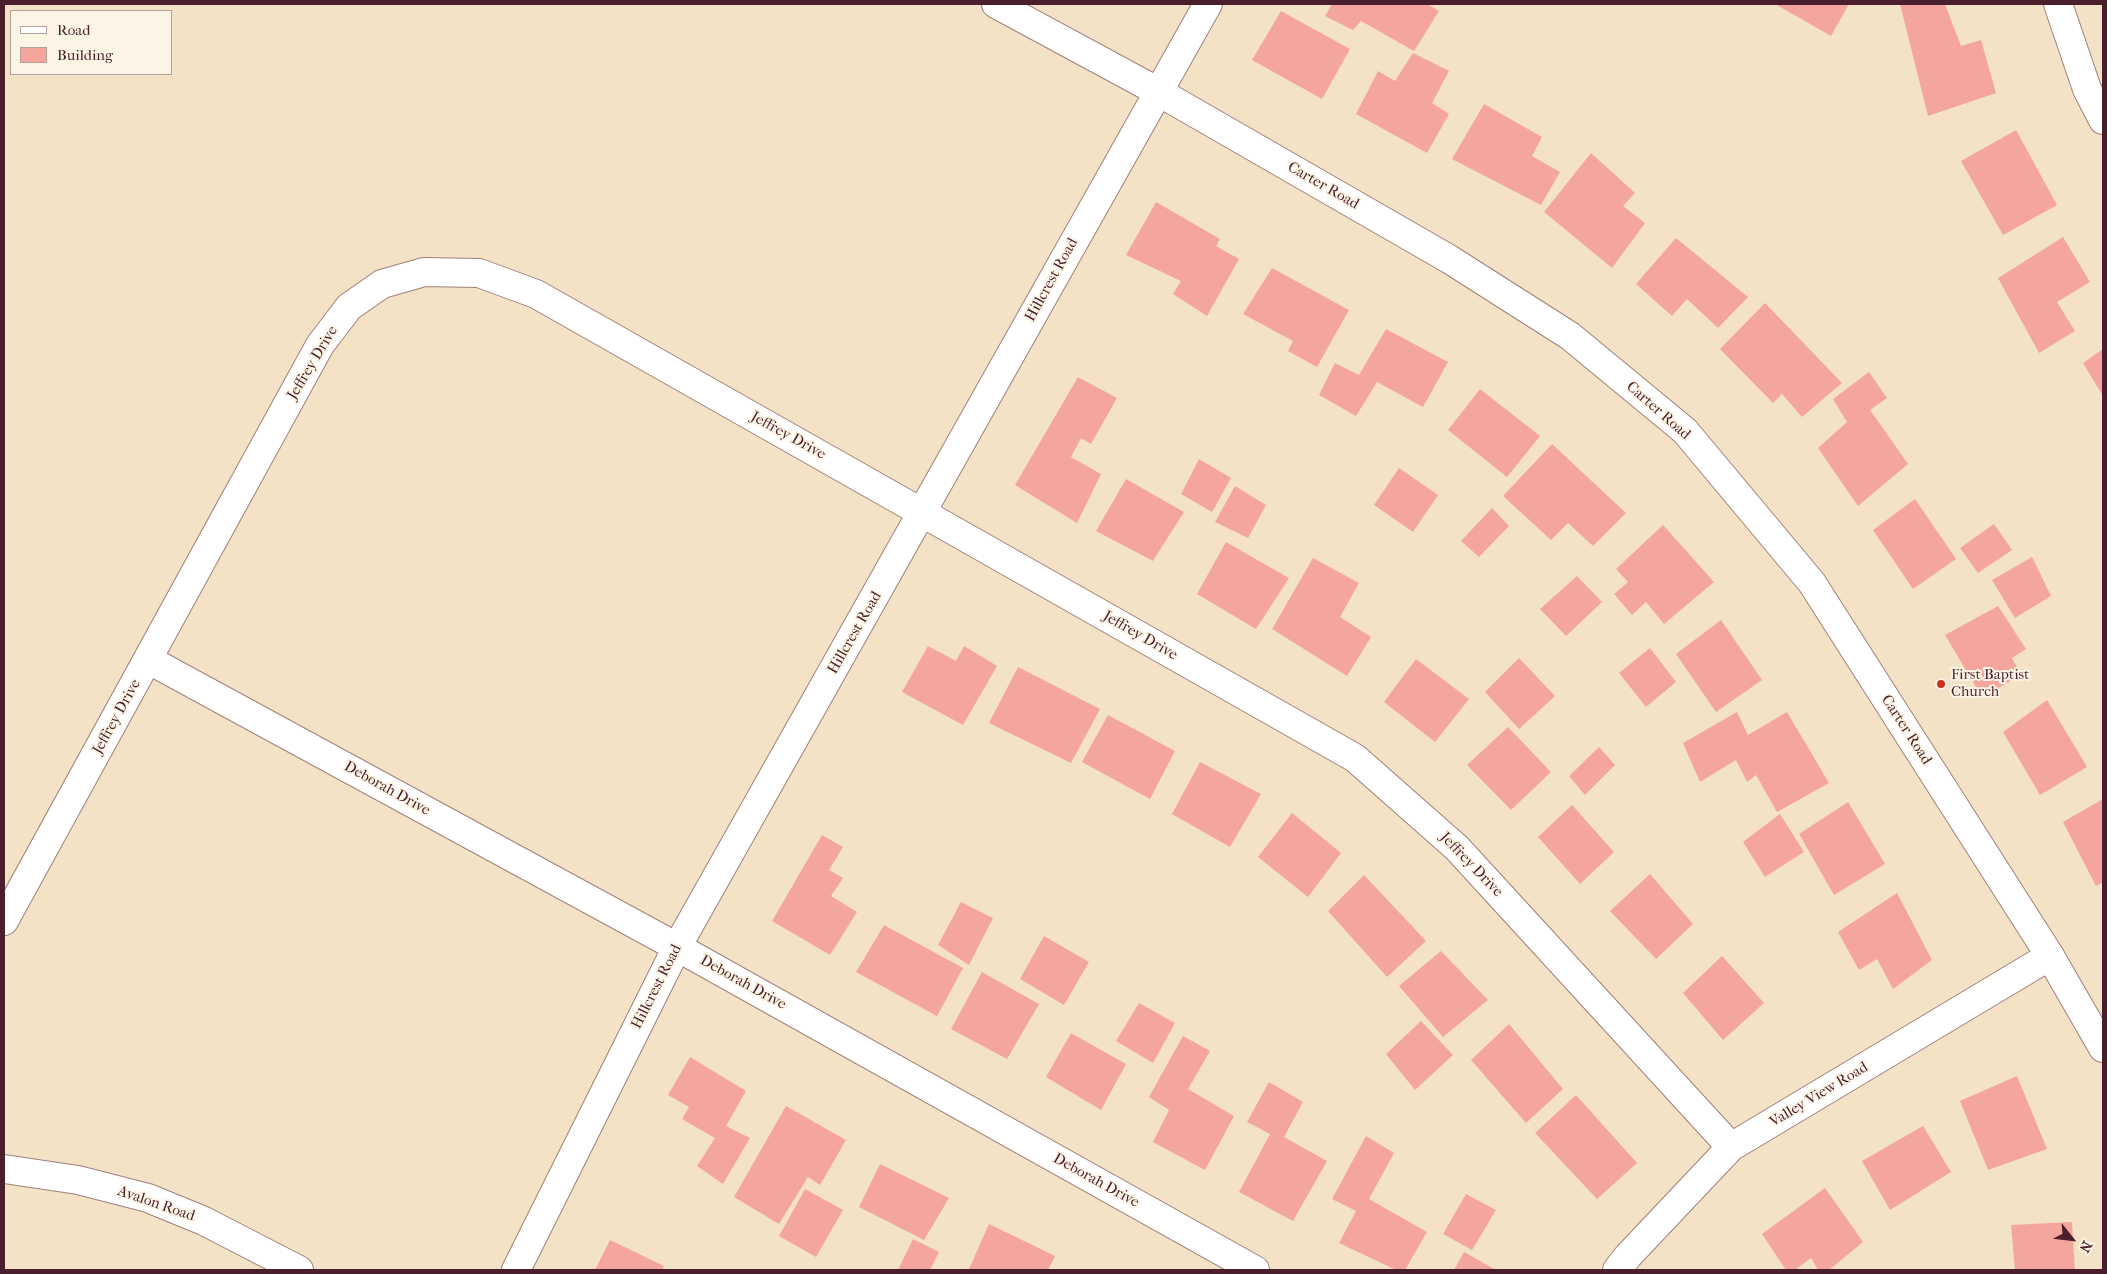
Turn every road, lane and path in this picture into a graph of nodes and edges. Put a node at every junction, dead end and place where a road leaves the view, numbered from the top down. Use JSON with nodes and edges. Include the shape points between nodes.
{"nodes":[{"id":1,"x":996,"y":4,"type":"edge"},
{"id":2,"x":1208,"y":4,"type":"edge"},
{"id":3,"x":2058,"y":4,"type":"edge"},
{"id":4,"x":1157,"y":91,"type":"junction"},
{"id":5,"x":2103,"y":120,"type":"edge"},
{"id":6,"x":923,"y":513,"type":"junction"},
{"id":7,"x":149,"y":660,"type":"junction"},
{"id":8,"x":4,"y":921,"type":"edge"},
{"id":9,"x":677,"y":947,"type":"junction"},
{"id":10,"x":2050,"y":956,"type":"junction"},
{"id":11,"x":2103,"y":1048,"type":"edge"},
{"id":12,"x":1731,"y":1147,"type":"junction"},
{"id":13,"x":4,"y":1168,"type":"edge"},
{"id":14,"x":299,"y":1270,"type":"edge"},
{"id":15,"x":516,"y":1270,"type":"edge"},
{"id":16,"x":1255,"y":1270,"type":"edge"},
{"id":17,"x":1617,"y":1270,"type":"edge"}],
"edges":[{"from":1,"to":4,"type":"street","name":"Carter Road"},
{"from":2,"to":4,"type":"street","name":"Hillcrest Road"},
{"from":3,"to":5,"type":"street","via":[[2087,89]]},
{"from":4,"to":6,"type":"street","name":"Hillcrest Road"},
{"from":4,"to":10,"type":"street","name":"Carter Road","via":[[1449,259],[1562,331],[1684,432],[1812,583]]},
{"from":6,"to":7,"type":"street","name":"Jeffrey Drive","via":[[536,294],[479,273],[424,272],[382,284],[349,307],[320,345]]},
{"from":6,"to":9,"type":"street","name":"Hillcrest Road"},
{"from":6,"to":12,"type":"street","name":"Jeffrey Drive","via":[[1355,758],[1457,848]]},
{"from":7,"to":8,"type":"street","name":"Jeffrey Drive"},
{"from":7,"to":9,"type":"street","name":"Deborah Drive"},
{"from":9,"to":15,"type":"street","name":"Hillcrest Road"},
{"from":9,"to":16,"type":"street","name":"Deborah Drive"},
{"from":10,"to":11,"type":"street","name":"Carter Road"},
{"from":10,"to":12,"type":"street","name":"Valley View Road"},
{"from":12,"to":17,"type":"street","name":"Valley View Road"},
{"from":13,"to":14,"type":"street","name":"Avalon Road","via":[[78,1180],[148,1198],[204,1221]]}]}
